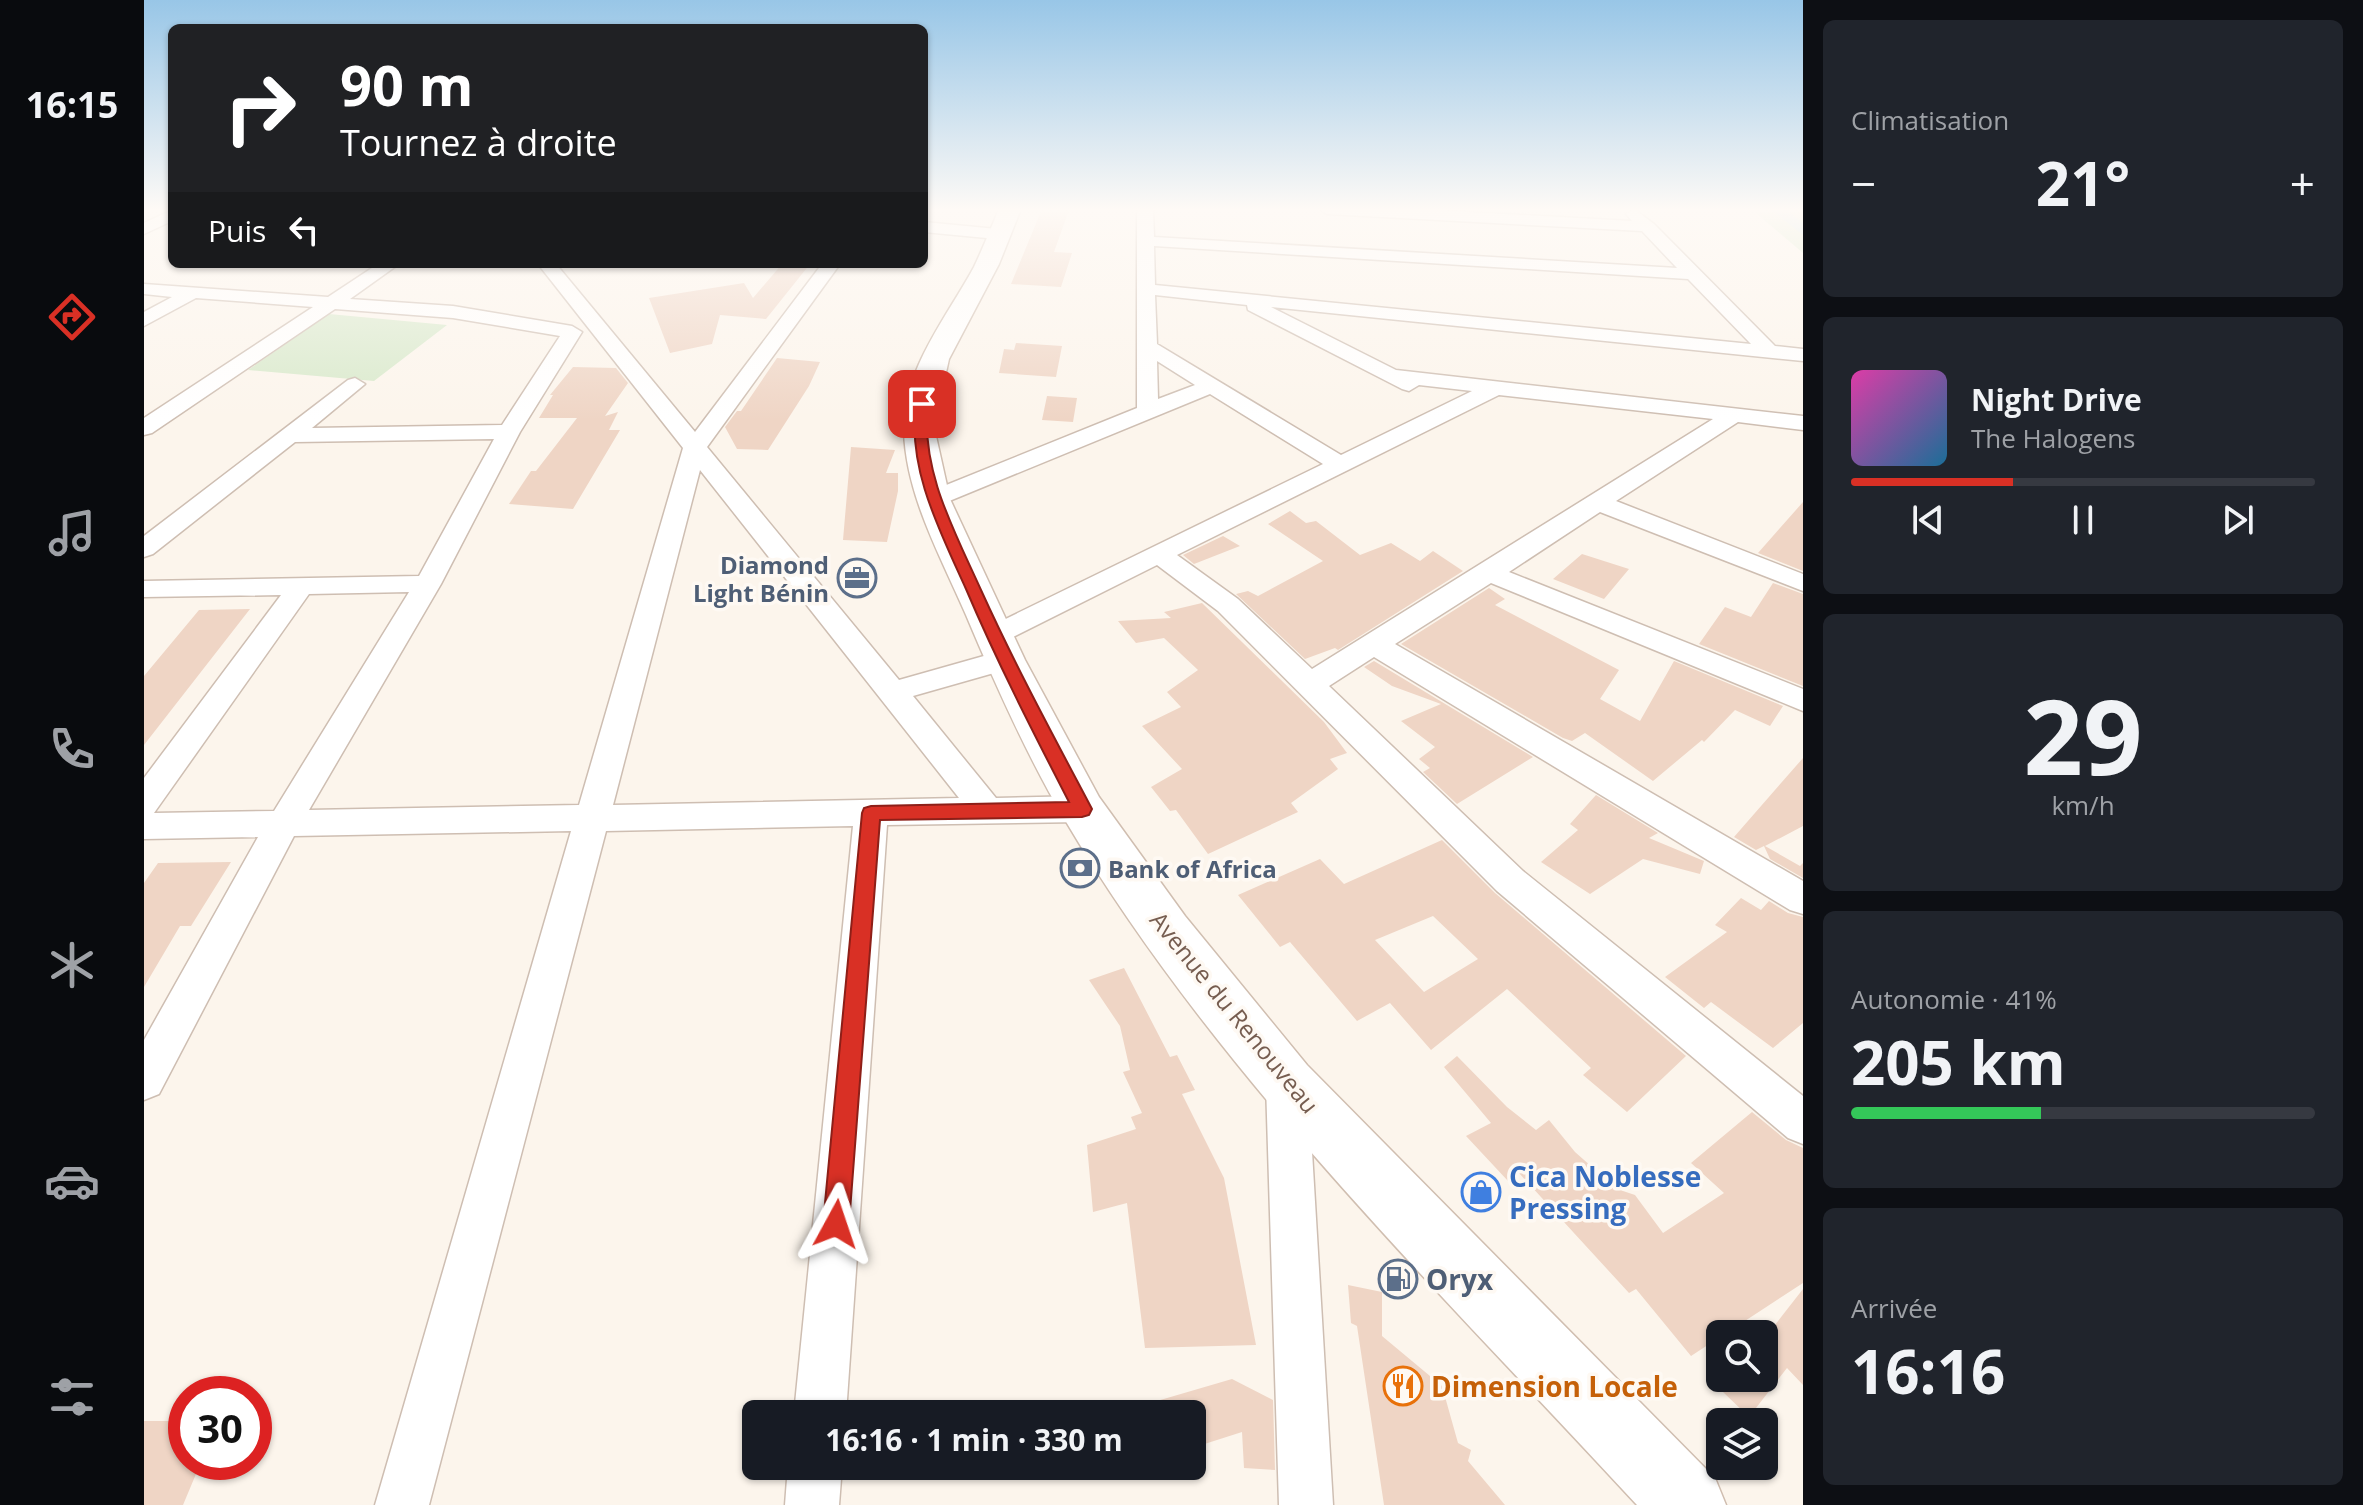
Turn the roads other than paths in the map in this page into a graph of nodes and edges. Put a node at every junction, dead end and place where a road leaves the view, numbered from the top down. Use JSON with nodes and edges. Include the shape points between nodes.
{"nodes":[{"id":1,"x":368,"y":279,"type":"edge"},
{"id":2,"x":559,"y":279,"type":"edge"},
{"id":3,"x":820,"y":279,"type":"edge"},
{"id":4,"x":979,"y":279,"type":"edge"},
{"id":5,"x":1146,"y":279,"type":"edge"},
{"id":6,"x":1698,"y":279,"type":"edge"},
{"id":7,"x":144,"y":289,"type":"edge"},
{"id":8,"x":1146,"y":289,"type":"junction"},
{"id":9,"x":192,"y":293,"type":"junction"},
{"id":10,"x":1237,"y":297,"type":"junction"},
{"id":11,"x":331,"y":304,"type":"junction"},
{"id":12,"x":144,"y":320,"type":"edge"},
{"id":13,"x":1147,"y":346,"type":"junction"},
{"id":14,"x":1769,"y":351,"type":"junction"},
{"id":15,"x":1803,"y":355,"type":"edge"},
{"id":16,"x":1392,"y":376,"type":"junction"},
{"id":17,"x":355,"y":384,"type":"dead end"},
{"id":18,"x":1210,"y":386,"type":"junction"},
{"id":19,"x":1496,"y":388,"type":"junction"},
{"id":20,"x":1455,"y":408,"type":"junction"},
{"id":21,"x":1148,"y":410,"type":"junction"},
{"id":22,"x":1734,"y":415,"type":"junction"},
{"id":23,"x":1803,"y":423,"type":"edge"},
{"id":24,"x":144,"y":428,"type":"edge"},
{"id":25,"x":509,"y":432,"type":"junction"},
{"id":26,"x":290,"y":435,"type":"junction"},
{"id":27,"x":695,"y":447,"type":"junction"},
{"id":28,"x":1341,"y":465,"type":"junction"},
{"id":29,"x":933,"y":499,"type":"junction"},
{"id":30,"x":1596,"y":502,"type":"junction"},
{"id":31,"x":144,"y":549,"type":"edge"},
{"id":32,"x":1160,"y":555,"type":"junction"},
{"id":33,"x":1489,"y":573,"type":"junction"},
{"id":34,"x":1803,"y":583,"type":"edge"},
{"id":35,"x":428,"y":584,"type":"junction"},
{"id":36,"x":301,"y":586,"type":"junction"},
{"id":37,"x":144,"y":589,"type":"edge"},
{"id":38,"x":1374,"y":644,"type":"junction"},
{"id":39,"x":1000,"y":648,"type":"junction"},
{"id":40,"x":1310,"y":684,"type":"junction"},
{"id":41,"x":892,"y":692,"type":"junction"},
{"id":42,"x":1803,"y":701,"type":"edge"},
{"id":43,"x":144,"y":803,"type":"edge"},
{"id":44,"x":1082,"y":809,"type":"junction"},
{"id":45,"x":988,"y":811,"type":"junction"},
{"id":46,"x":871,"y":813,"type":"junction"},
{"id":47,"x":594,"y":818,"type":"junction"},
{"id":48,"x":283,"y":824,"type":"junction"},
{"id":49,"x":144,"y":826,"type":"edge"},
{"id":50,"x":1803,"y":899,"type":"edge"},
{"id":51,"x":144,"y":1080,"type":"edge"},
{"id":52,"x":1287,"y":1084,"type":"junction"},
{"id":53,"x":1803,"y":1123,"type":"edge"},
{"id":54,"x":821,"y":1400,"type":"edge"},
{"id":55,"x":814,"y":1480,"type":"edge"},
{"id":56,"x":402,"y":1505,"type":"edge"},
{"id":57,"x":812,"y":1505,"type":"edge"},
{"id":58,"x":1306,"y":1505,"type":"edge"},
{"id":59,"x":1688,"y":1505,"type":"edge"}],
"edges":[{"from":1,"to":11,"type":"street"},
{"from":2,"to":27,"type":"street"},
{"from":3,"to":27,"type":"street"},
{"from":4,"to":29,"type":"main road","name":"Avenue du Renouveau","via":[[927,383],[919,427]]},
{"from":5,"to":8,"type":"street"},
{"from":6,"to":14,"type":"street"},
{"from":7,"to":9,"type":"street"},
{"from":8,"to":10,"type":"street"},
{"from":8,"to":13,"type":"street"},
{"from":9,"to":11,"type":"street"},
{"from":9,"to":12,"type":"street"},
{"from":10,"to":14,"type":"street"},
{"from":10,"to":16,"type":"street"},
{"from":11,"to":24,"type":"street"},
{"from":11,"to":25,"type":"street","via":[[453,312],[572,332]]},
{"from":13,"to":18,"type":"street"},
{"from":13,"to":21,"type":"street"},
{"from":14,"to":15,"type":"street"},
{"from":16,"to":19,"type":"street"},
{"from":16,"to":20,"type":"street"},
{"from":17,"to":26,"type":"street"},
{"from":18,"to":21,"type":"street"},
{"from":18,"to":28,"type":"street"},
{"from":19,"to":20,"type":"street"},
{"from":19,"to":22,"type":"street"},
{"from":20,"to":28,"type":"street"},
{"from":21,"to":29,"type":"street"},
{"from":22,"to":23,"type":"street"},
{"from":22,"to":30,"type":"street"},
{"from":25,"to":26,"type":"street"},
{"from":25,"to":35,"type":"street"},
{"from":26,"to":31,"type":"street"},
{"from":27,"to":41,"type":"street"},
{"from":27,"to":47,"type":"street"},
{"from":28,"to":32,"type":"street"},
{"from":29,"to":39,"type":"main road","name":"Avenue du Renouveau"},
{"from":30,"to":33,"type":"street"},
{"from":30,"to":34,"type":"street"},
{"from":32,"to":39,"type":"street"},
{"from":32,"to":40,"type":"street","via":[[1228,605]]},
{"from":33,"to":38,"type":"street"},
{"from":33,"to":42,"type":"street"},
{"from":35,"to":36,"type":"street"},
{"from":35,"to":48,"type":"street"},
{"from":36,"to":37,"type":"street"},
{"from":36,"to":43,"type":"street"},
{"from":38,"to":40,"type":"street"},
{"from":38,"to":50,"type":"street"},
{"from":39,"to":41,"type":"street"},
{"from":39,"to":44,"type":"main road","name":"Avenue du Renouveau"},
{"from":40,"to":53,"type":"street","via":[[1510,881]]},
{"from":41,"to":45,"type":"street"},
{"from":44,"to":45,"type":"street"},
{"from":44,"to":52,"type":"main road","name":"Avenue du Renouveau","via":[[1167,931]]},
{"from":45,"to":46,"type":"street"},
{"from":46,"to":47,"type":"street"},
{"from":46,"to":54,"type":"street"},
{"from":47,"to":48,"type":"street"},
{"from":47,"to":56,"type":"street"},
{"from":48,"to":49,"type":"street"},
{"from":48,"to":51,"type":"street"},
{"from":52,"to":58,"type":"street"},
{"from":52,"to":59,"type":"main road","name":"Avenue du Renouveau"},
{"from":55,"to":57,"type":"street"}]}
